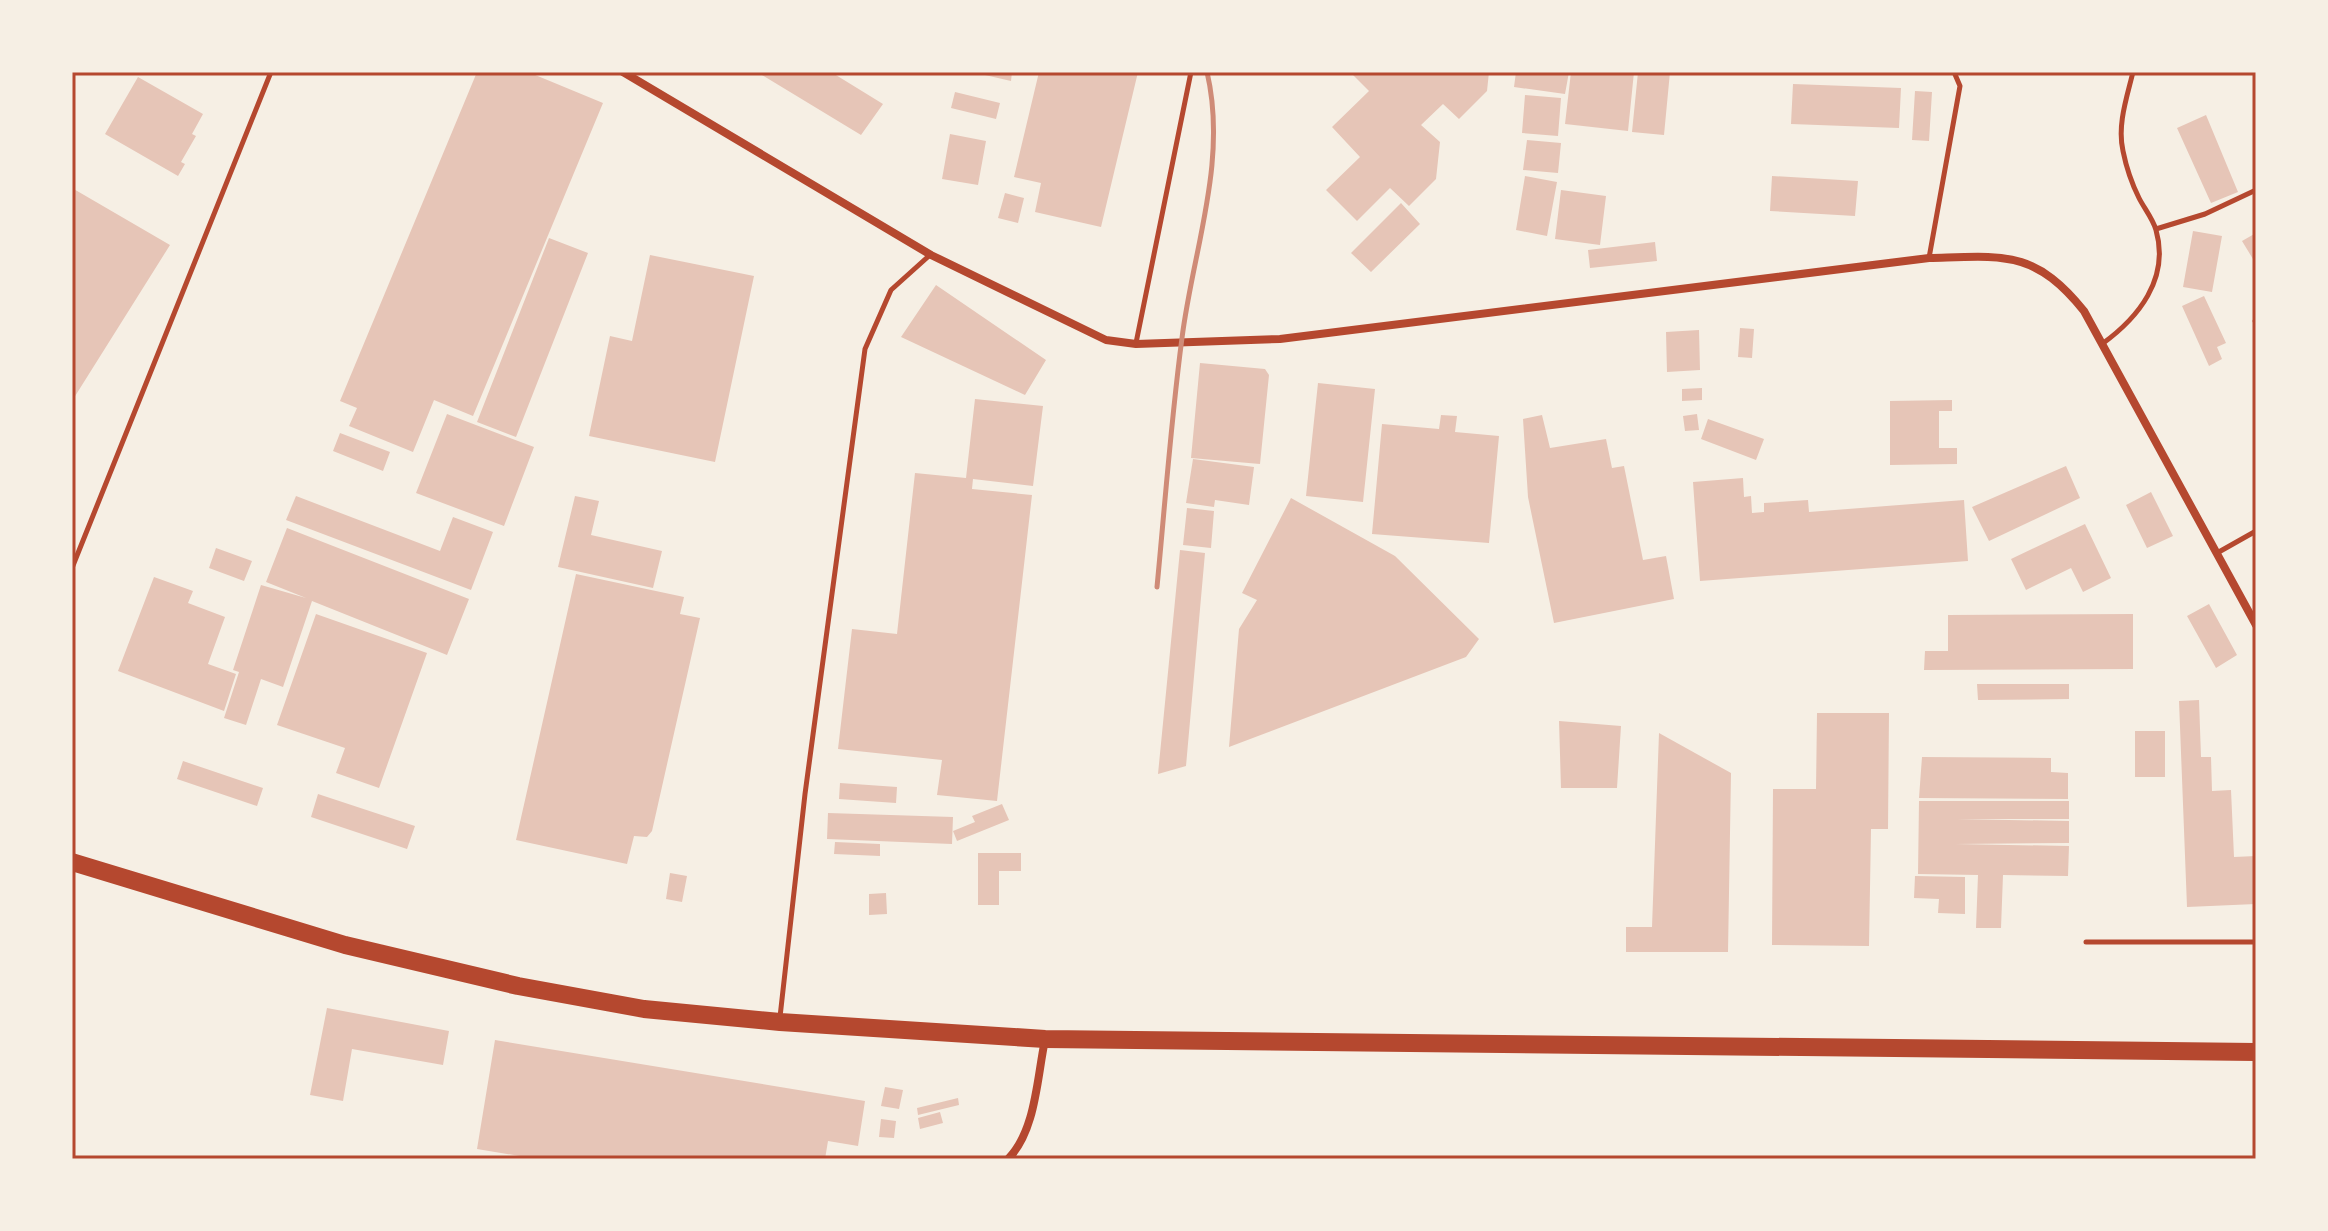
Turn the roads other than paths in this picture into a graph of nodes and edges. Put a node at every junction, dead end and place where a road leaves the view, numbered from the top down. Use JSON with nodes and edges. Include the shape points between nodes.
{"nodes":[{"id":1,"x":271,"y":72,"type":"edge"},
{"id":2,"x":623,"y":72,"type":"edge"},
{"id":3,"x":1191,"y":72,"type":"edge"},
{"id":4,"x":1954,"y":72,"type":"edge"},
{"id":5,"x":2133,"y":72,"type":"edge"},
{"id":6,"x":2256,"y":190,"type":"edge"},
{"id":7,"x":2156,"y":229,"type":"junction"},
{"id":8,"x":931,"y":255,"type":"junction"},
{"id":9,"x":1929,"y":258,"type":"junction"},
{"id":10,"x":1136,"y":344,"type":"junction"},
{"id":11,"x":2101,"y":344,"type":"junction"},
{"id":12,"x":2256,"y":531,"type":"edge"},
{"id":13,"x":2216,"y":553,"type":"junction"},
{"id":14,"x":72,"y":568,"type":"edge"},
{"id":15,"x":2256,"y":625,"type":"edge"},
{"id":16,"x":72,"y":862,"type":"edge"},
{"id":17,"x":2086,"y":942,"type":"dead end"},
{"id":18,"x":2256,"y":942,"type":"edge"},
{"id":19,"x":780,"y":1022,"type":"junction"},
{"id":20,"x":1045,"y":1039,"type":"junction"},
{"id":21,"x":2256,"y":1052,"type":"edge"},
{"id":22,"x":1008,"y":1159,"type":"edge"}],
"edges":[{"from":1,"to":14,"type":"lane"},
{"from":2,"to":8,"type":"street"},
{"from":3,"to":10,"type":"lane"},
{"from":4,"to":9,"type":"lane","via":[[1960,86]]},
{"from":5,"to":7,"type":"lane","via":[[2122,117],[2122,148]]},
{"from":6,"to":7,"type":"lane"},
{"from":7,"to":11,"type":"lane","via":[[2160,257],[2148,299],[2129,324]]},
{"from":8,"to":10,"type":"street","via":[[1106,340]]},
{"from":8,"to":19,"type":"lane","via":[[891,290],[865,349]]},
{"from":9,"to":10,"type":"street","via":[[1280,339]]},
{"from":9,"to":11,"type":"street","via":[[1996,256],[2036,265],[2063,285]]},
{"from":11,"to":13,"type":"street"},
{"from":12,"to":13,"type":"lane"},
{"from":13,"to":15,"type":"street"},
{"from":16,"to":19,"type":"main road","via":[[345,945],[518,986],[644,1009]]},
{"from":17,"to":18,"type":"lane"},
{"from":19,"to":20,"type":"main road"},
{"from":20,"to":21,"type":"main road"},
{"from":20,"to":22,"type":"street","via":[[1027,1127]]}]}
